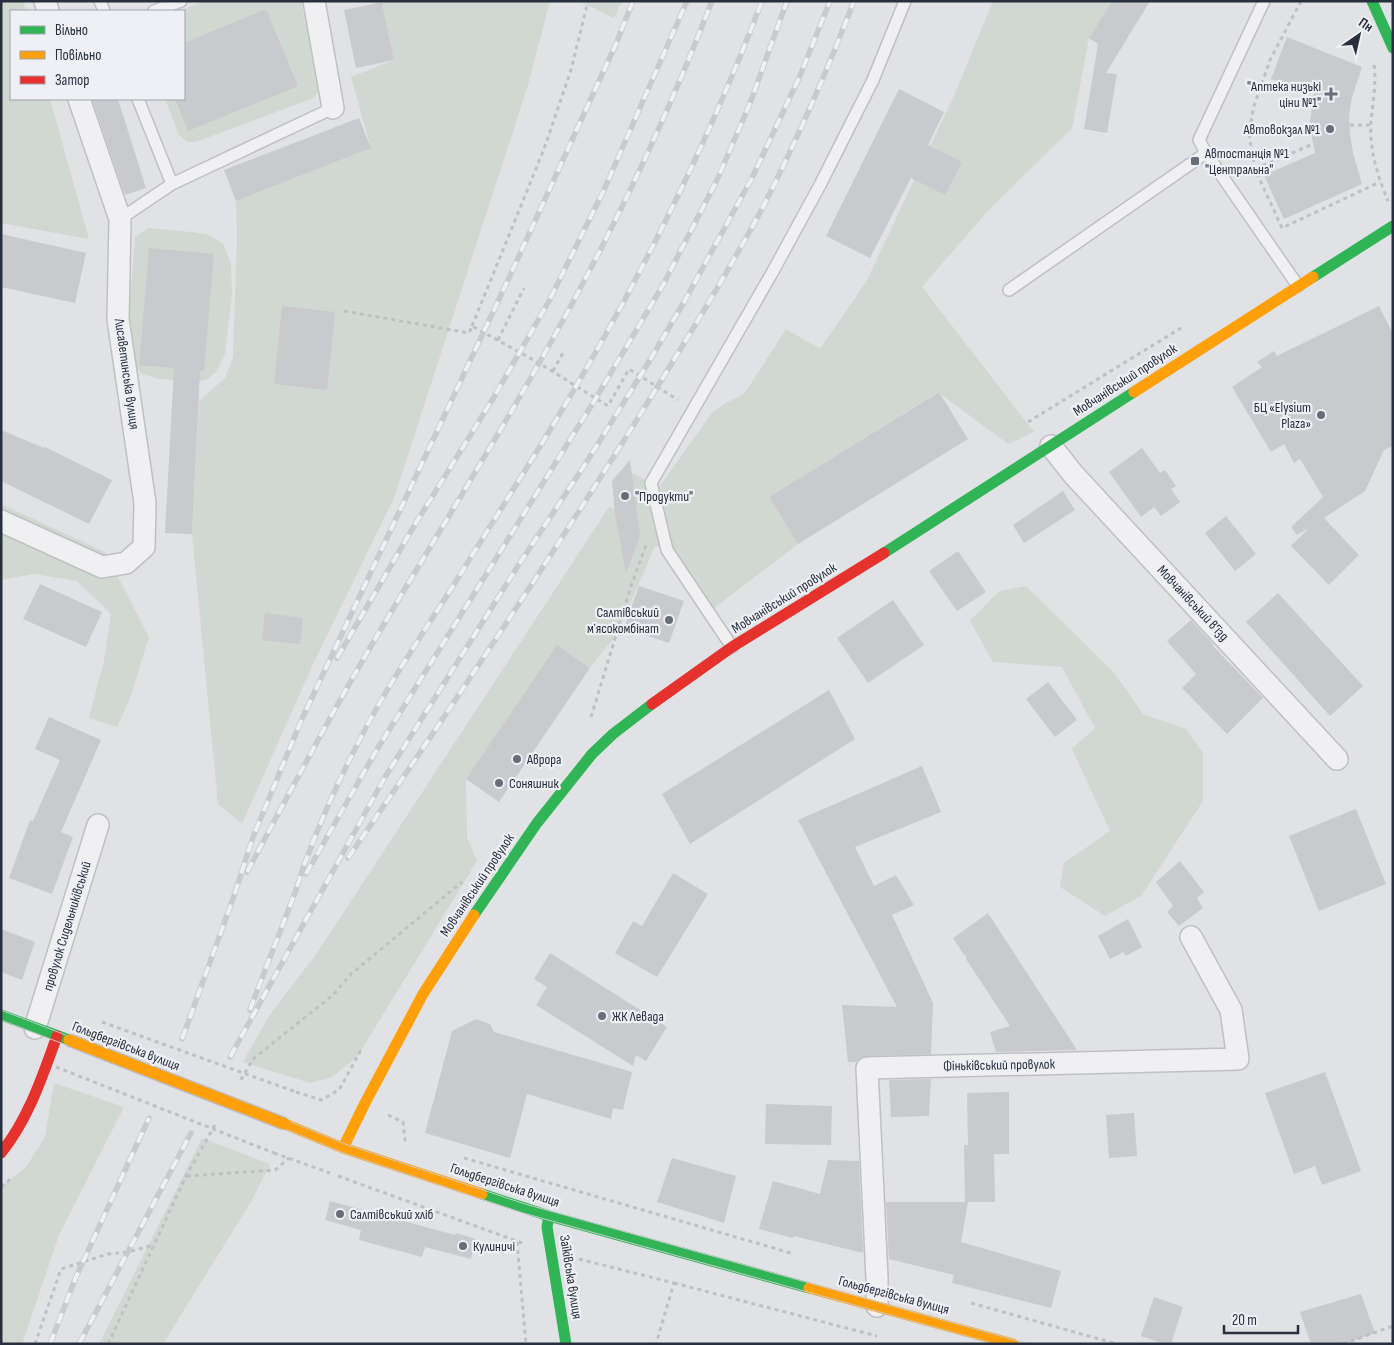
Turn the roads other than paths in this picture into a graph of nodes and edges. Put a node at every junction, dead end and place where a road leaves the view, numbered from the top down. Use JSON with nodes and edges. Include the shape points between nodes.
{"nodes":[{"id":1,"x":181,"y":1,"type":"edge"},
{"id":2,"x":314,"y":1,"type":"edge"},
{"id":3,"x":905,"y":1,"type":"edge"},
{"id":4,"x":1264,"y":1,"type":"edge"},
{"id":5,"x":1372,"y":1,"type":"edge"},
{"id":6,"x":157,"y":10,"type":"edge"},
{"id":7,"x":1393,"y":48,"type":"edge"},
{"id":8,"x":79,"y":100,"type":"edge"},
{"id":9,"x":138,"y":100,"type":"edge"},
{"id":10,"x":333,"y":108,"type":"joint"},
{"id":11,"x":1206,"y":153,"type":"junction"},
{"id":12,"x":172,"y":184,"type":"junction"},
{"id":13,"x":120,"y":219,"type":"junction"},
{"id":14,"x":1393,"y":226,"type":"edge"},
{"id":15,"x":1298,"y":286,"type":"junction"},
{"id":16,"x":1009,"y":290,"type":"dead end"},
{"id":17,"x":1051,"y":446,"type":"junction"},
{"id":18,"x":1,"y":521,"type":"edge"},
{"id":19,"x":732,"y":648,"type":"junction"},
{"id":20,"x":1338,"y":759,"type":"dead end"},
{"id":21,"x":98,"y":825,"type":"dead end"},
{"id":22,"x":1191,"y":937,"type":"dead end"},
{"id":23,"x":1,"y":1015,"type":"edge"},
{"id":24,"x":35,"y":1028,"type":"junction"},
{"id":25,"x":57,"y":1036,"type":"junction"},
{"id":26,"x":343,"y":1148,"type":"junction"},
{"id":27,"x":1,"y":1153,"type":"edge"},
{"id":28,"x":549,"y":1216,"type":"junction"},
{"id":29,"x":877,"y":1306,"type":"junction"},
{"id":30,"x":566,"y":1344,"type":"edge"},
{"id":31,"x":1013,"y":1344,"type":"edge"}],
"edges":[{"from":1,"to":6,"type":"lane"},
{"from":2,"to":10,"type":"street"},
{"from":3,"to":19,"type":"lane","via":[[872,80],[820,185],[651,483],[667,550]]},
{"from":4,"to":11,"type":"lane","via":[[1199,140]]},
{"from":5,"to":7,"type":"street"},
{"from":8,"to":13,"type":"street","name":"Лисаветинська вулиця"},
{"from":9,"to":12,"type":"lane"},
{"from":10,"to":12,"type":"lane"},
{"from":11,"to":15,"type":"lane"},
{"from":11,"to":16,"type":"lane"},
{"from":12,"to":13,"type":"lane"},
{"from":13,"to":18,"type":"street","name":"Лисаветинська вулиця","via":[[118,318],[146,503],[144,547],[126,563],[102,567]]},
{"from":14,"to":15,"type":"street","name":"Мовчанівський провулок"},
{"from":15,"to":17,"type":"street","name":"Мовчанівський провулок"},
{"from":17,"to":19,"type":"street","name":"Мовчанівський провулок"},
{"from":17,"to":20,"type":"street","name":"Мовчанівський в’їзд"},
{"from":19,"to":26,"type":"street","name":"Мовчанівський провулок","via":[[613,734],[571,779],[537,823],[423,994]]},
{"from":21,"to":24,"type":"street","name":"провулок Сидельниківський"},
{"from":22,"to":29,"type":"street","name":"Фіньківський провулок","via":[[1231,1010],[1238,1059],[866,1068]]},
{"from":23,"to":24,"type":"street","name":"Гольдбергівська вулиця"},
{"from":24,"to":25,"type":"street","name":"Гольдбергівська вулиця"},
{"from":25,"to":26,"type":"street","name":"Гольдбергівська вулиця","bridge":true},
{"from":25,"to":27,"type":"street","via":[[34,1097]]},
{"from":26,"to":28,"type":"street","name":"Гольдбергівська вулиця"},
{"from":28,"to":29,"type":"street","name":"Гольдбергівська вулиця"},
{"from":28,"to":30,"type":"street","name":"Заїківська вулиця","via":[[547,1227]]},
{"from":29,"to":31,"type":"street","name":"Гольдбергівська вулиця"}]}
